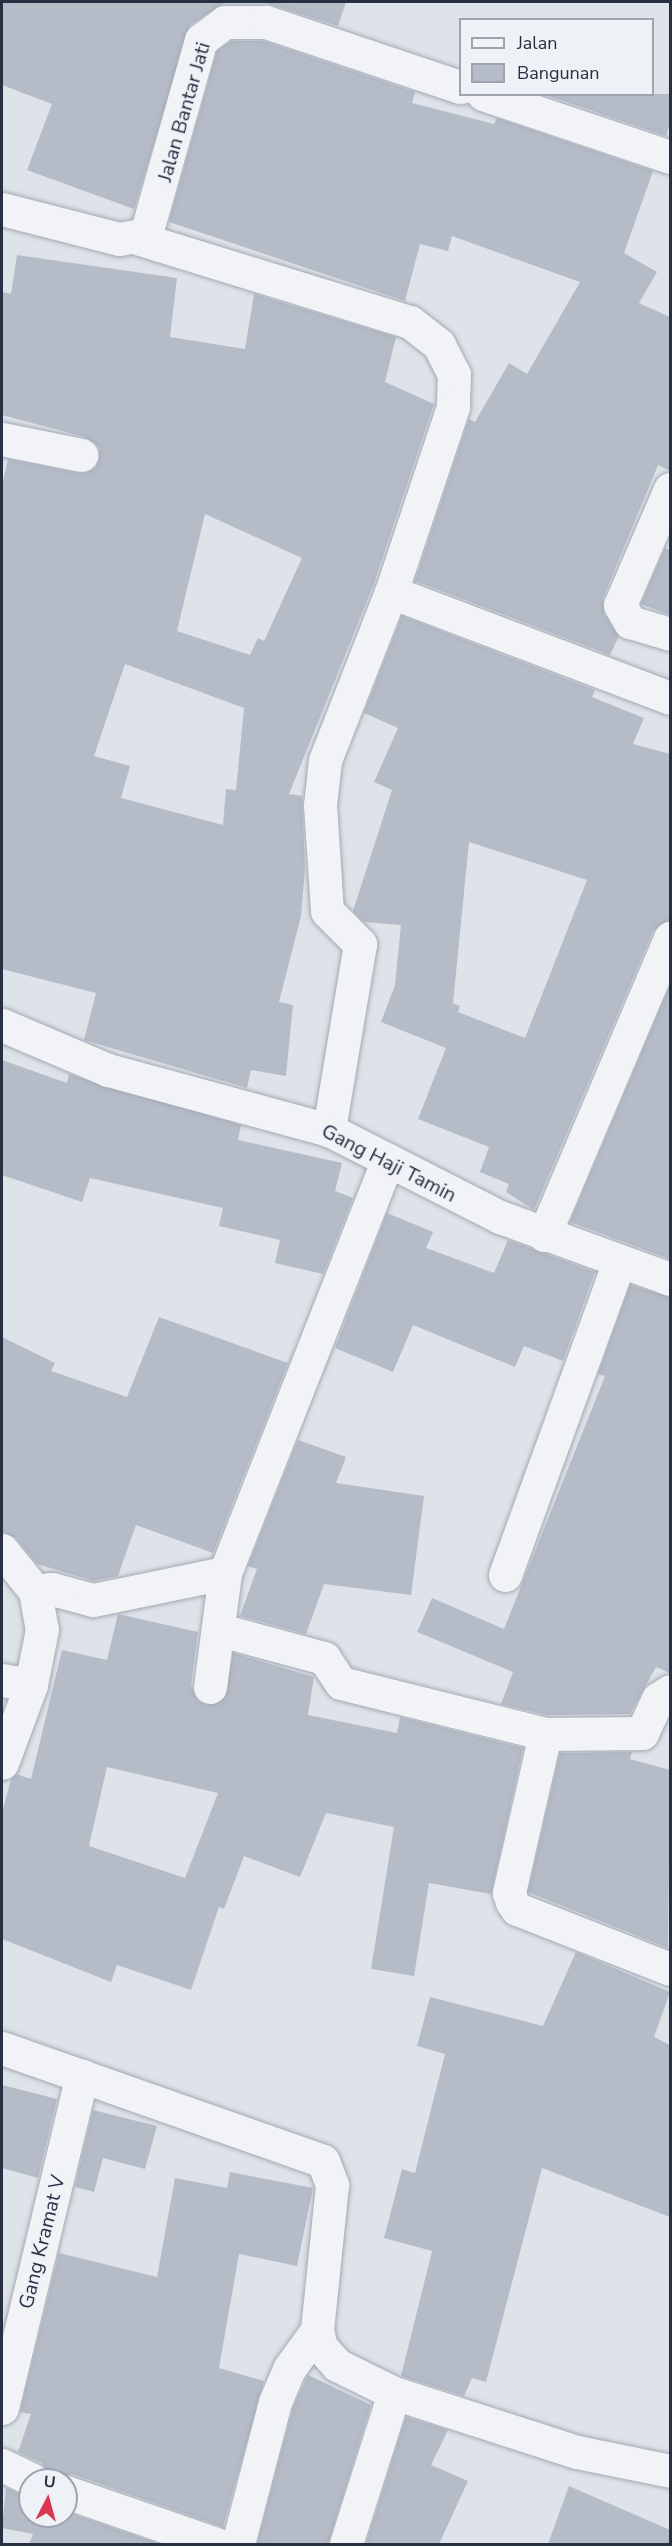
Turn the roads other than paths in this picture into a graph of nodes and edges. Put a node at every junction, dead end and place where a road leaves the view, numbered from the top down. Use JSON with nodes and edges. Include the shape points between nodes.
{"nodes":[{"id":1,"x":209,"y":2,"type":"edge"},
{"id":2,"x":270,"y":12,"type":"edge"},
{"id":3,"x":201,"y":40,"type":"junction"},
{"id":4,"x":459,"y":87,"type":"edge"},
{"id":5,"x":489,"y":96,"type":"edge"},
{"id":6,"x":670,"y":157,"type":"edge"},
{"id":7,"x":2,"y":212,"type":"edge"},
{"id":8,"x":140,"y":239,"type":"junction"},
{"id":9,"x":2,"y":439,"type":"edge"},
{"id":10,"x":81,"y":455,"type":"dead end"},
{"id":11,"x":670,"y":489,"type":"edge"},
{"id":12,"x":391,"y":592,"type":"junction"},
{"id":13,"x":670,"y":634,"type":"edge"},
{"id":14,"x":670,"y":698,"type":"edge"},
{"id":15,"x":670,"y":938,"type":"edge"},
{"id":16,"x":2,"y":1025,"type":"edge"},
{"id":17,"x":329,"y":1130,"type":"junction"},
{"id":18,"x":388,"y":1160,"type":"junction"},
{"id":19,"x":544,"y":1234,"type":"junction"},
{"id":20,"x":619,"y":1261,"type":"junction"},
{"id":21,"x":670,"y":1279,"type":"edge"},
{"id":22,"x":2,"y":1550,"type":"edge"},
{"id":23,"x":225,"y":1573,"type":"junction"},
{"id":24,"x":505,"y":1575,"type":"dead end"},
{"id":25,"x":35,"y":1591,"type":"junction"},
{"id":26,"x":220,"y":1630,"type":"junction"},
{"id":27,"x":16,"y":1682,"type":"edge"},
{"id":28,"x":210,"y":1687,"type":"dead end"},
{"id":29,"x":670,"y":1691,"type":"edge"},
{"id":30,"x":545,"y":1734,"type":"junction"},
{"id":31,"x":2,"y":1763,"type":"edge"},
{"id":32,"x":670,"y":1969,"type":"edge"},
{"id":33,"x":2,"y":2048,"type":"edge"},
{"id":34,"x":82,"y":2076,"type":"junction"},
{"id":35,"x":317,"y":2330,"type":"junction"},
{"id":36,"x":394,"y":2393,"type":"junction"},
{"id":37,"x":2,"y":2408,"type":"edge"},
{"id":38,"x":2,"y":2466,"type":"edge"},
{"id":39,"x":670,"y":2471,"type":"edge"},
{"id":40,"x":18,"y":2473,"type":"edge"},
{"id":41,"x":78,"y":2496,"type":"edge"},
{"id":42,"x":216,"y":2544,"type":"edge"},
{"id":43,"x":238,"y":2544,"type":"edge"},
{"id":44,"x":346,"y":2544,"type":"edge"}],
"edges":[{"from":1,"to":3,"type":"street"},
{"from":2,"to":3,"type":"street","name":"Jalan Bantar Jati","via":[[225,22]]},
{"from":2,"to":4,"type":"street","name":"Jalan Bantar Jati"},
{"from":3,"to":8,"type":"street","name":"Jalan Bantar Jati","via":[[152,226]]},
{"from":5,"to":6,"type":"street"},
{"from":7,"to":8,"type":"street","via":[[119,239]]},
{"from":8,"to":12,"type":"street","via":[[410,322],[439,345],[454,374],[453,407]]},
{"from":9,"to":10,"type":"street"},
{"from":11,"to":13,"type":"street","via":[[620,605],[630,622]]},
{"from":12,"to":14,"type":"street"},
{"from":12,"to":17,"type":"street","via":[[330,741],[322,780],[327,911],[360,944]]},
{"from":15,"to":19,"type":"street"},
{"from":16,"to":17,"type":"street","name":"Gang Haji Tamin","via":[[108,1070]]},
{"from":17,"to":18,"type":"street","name":"Gang Haji Tamin"},
{"from":18,"to":19,"type":"street","name":"Gang Haji Tamin"},
{"from":18,"to":23,"type":"street"},
{"from":19,"to":20,"type":"street","name":"Gang Haji Tamin"},
{"from":20,"to":21,"type":"street","name":"Gang Haji Tamin"},
{"from":20,"to":24,"type":"street"},
{"from":22,"to":25,"type":"street"},
{"from":23,"to":25,"type":"street","via":[[93,1600],[52,1589]]},
{"from":23,"to":26,"type":"street"},
{"from":25,"to":27,"type":"street","via":[[42,1629]]},
{"from":26,"to":28,"type":"street"},
{"from":26,"to":30,"type":"street","via":[[324,1658],[341,1683]]},
{"from":27,"to":31,"type":"street"},
{"from":29,"to":30,"type":"street","via":[[658,1699],[642,1733]]},
{"from":30,"to":32,"type":"street","via":[[509,1893],[512,1902],[517,1909]]},
{"from":33,"to":34,"type":"street"},
{"from":34,"to":35,"type":"street","via":[[323,2161],[332,2185]]},
{"from":34,"to":37,"type":"street","name":"Gang Kramat V"},
{"from":35,"to":36,"type":"street","via":[[327,2356]]},
{"from":35,"to":43,"type":"street","via":[[289,2369],[275,2402]]},
{"from":36,"to":39,"type":"street","via":[[577,2452]]},
{"from":36,"to":44,"type":"street"},
{"from":38,"to":40,"type":"street"},
{"from":41,"to":42,"type":"street"}]}
